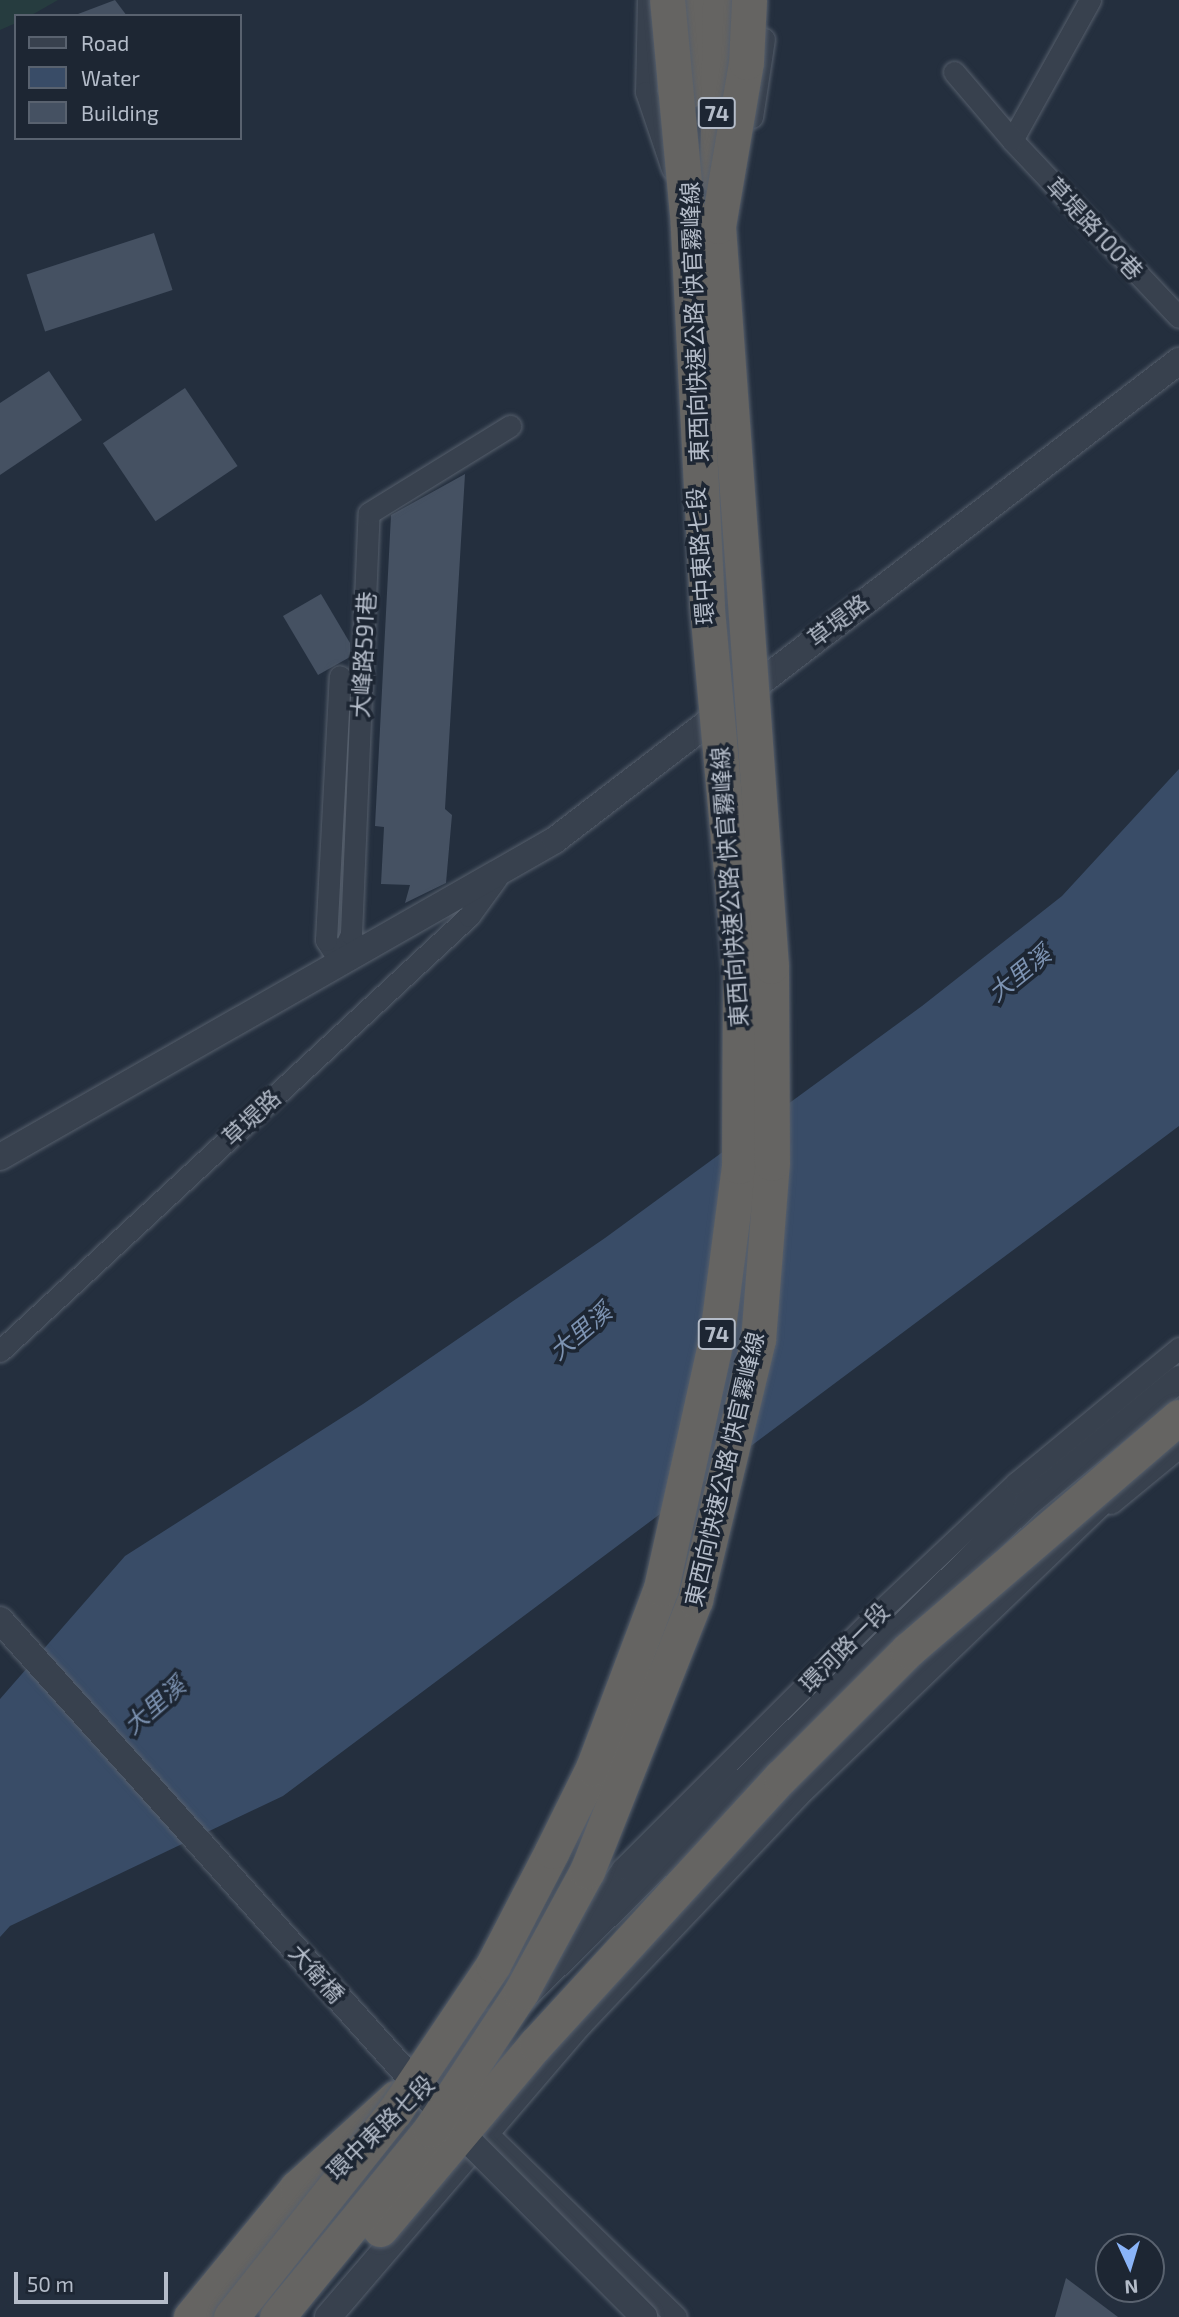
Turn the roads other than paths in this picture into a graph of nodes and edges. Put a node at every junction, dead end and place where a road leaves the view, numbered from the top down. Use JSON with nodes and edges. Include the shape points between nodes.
{"nodes":[{"id":1,"x":648,"y":0,"type":"edge"},
{"id":2,"x":667,"y":0,"type":"edge"},
{"id":3,"x":680,"y":0,"type":"edge"},
{"id":4,"x":690,"y":0,"type":"edge"},
{"id":5,"x":720,"y":0,"type":"edge"},
{"id":6,"x":734,"y":0,"type":"edge"},
{"id":7,"x":750,"y":0,"type":"edge"},
{"id":8,"x":766,"y":0,"type":"edge"},
{"id":9,"x":1090,"y":0,"type":"edge"},
{"id":10,"x":954,"y":72,"type":"dead end"},
{"id":11,"x":1012,"y":140,"type":"junction"},
{"id":12,"x":677,"y":183,"type":"junction"},
{"id":13,"x":732,"y":187,"type":"junction"},
{"id":14,"x":703,"y":226,"type":"junction"},
{"id":15,"x":1179,"y":317,"type":"edge"},
{"id":16,"x":1179,"y":361,"type":"edge"},
{"id":17,"x":510,"y":426,"type":"dead end"},
{"id":18,"x":340,"y":676,"type":"dead end"},
{"id":19,"x":754,"y":685,"type":"junction"},
{"id":20,"x":712,"y":718,"type":"junction"},
{"id":21,"x":496,"y":878,"type":"junction"},
{"id":22,"x":339,"y":960,"type":"junction"},
{"id":23,"x":0,"y":1157,"type":"edge"},
{"id":24,"x":1179,"y":1348,"type":"edge"},
{"id":25,"x":0,"y":1351,"type":"edge"},
{"id":26,"x":1179,"y":1379,"type":"edge"},
{"id":27,"x":1179,"y":1417,"type":"edge"},
{"id":28,"x":1179,"y":1434,"type":"edge"},
{"id":29,"x":1179,"y":1447,"type":"edge"},
{"id":30,"x":1085,"y":1524,"type":"junction"},
{"id":31,"x":0,"y":1620,"type":"edge"},
{"id":32,"x":545,"y":1981,"type":"junction"},
{"id":33,"x":437,"y":2070,"type":"junction"},
{"id":34,"x":488,"y":2134,"type":"junction"},
{"id":35,"x":191,"y":2317,"type":"edge"},
{"id":36,"x":212,"y":2317,"type":"edge"},
{"id":37,"x":231,"y":2317,"type":"edge"},
{"id":38,"x":251,"y":2317,"type":"edge"},
{"id":39,"x":277,"y":2317,"type":"edge"},
{"id":40,"x":306,"y":2317,"type":"edge"},
{"id":41,"x":328,"y":2317,"type":"edge"},
{"id":42,"x":643,"y":2317,"type":"edge"},
{"id":43,"x":676,"y":2317,"type":"edge"}],
"edges":[{"from":1,"to":12,"type":"street","name":"環中東路七段","via":[[646,92]]},
{"from":2,"to":14,"type":"highway","bridge":true},
{"from":3,"to":12,"type":"street","name":"環中東路七段"},
{"from":4,"to":14,"type":"highway","name":"東西向快速公路 快官霧峰線","number":"74","bridge":true},
{"from":5,"to":14,"type":"highway","name":"東西向快速公路 快官霧峰線","number":"74","bridge":true},
{"from":6,"to":13,"type":"street","name":"環中東路七段"},
{"from":7,"to":14,"type":"highway","bridge":true,"via":[[746,62]]},
{"from":8,"to":13,"type":"street","name":"環中東路七段","via":[[762,78]]},
{"from":9,"to":11,"type":"street"},
{"from":10,"to":11,"type":"street","name":"草堤路100巷"},
{"from":11,"to":15,"type":"street","name":"草堤路100巷"},
{"from":12,"to":20,"type":"street","name":"環中東路七段"},
{"from":13,"to":19,"type":"street","name":"環中東路七段","via":[[726,226],[732,408]]},
{"from":14,"to":37,"type":"highway","name":"東西向快速公路 快官霧峰線","number":"74","bridge":true,"via":[[707,604],[740,971],[739,1166],[714,1349],[661,1588],[564,1828],[493,1965],[396,2111]]},
{"from":14,"to":39,"type":"highway","name":"東西向快速公路 快官霧峰線","number":"74","bridge":true,"via":[[771,966],[772,1163],[758,1340],[695,1600],[587,1871],[521,1993],[430,2130]]},
{"from":16,"to":19,"type":"street","name":"草堤路"},
{"from":17,"to":22,"type":"street","name":"大峰路591巷","via":[[369,513],[351,934]]},
{"from":18,"to":22,"type":"street","via":[[326,940]]},
{"from":19,"to":20,"type":"street","name":"草堤路"},
{"from":20,"to":21,"type":"street","name":"草堤路"},
{"from":21,"to":22,"type":"street","name":"草堤路"},
{"from":21,"to":25,"type":"street","name":"草堤路","via":[[469,916]]},
{"from":22,"to":23,"type":"street","name":"草堤路"},
{"from":24,"to":32,"type":"street","name":"環河路一段","via":[[1016,1483],[869,1622],[622,1869]]},
{"from":26,"to":32,"type":"street","name":"環河路一段","via":[[1027,1504]]},
{"from":27,"to":40,"type":"highway","bridge":true,"via":[[908,1650],[781,1777],[536,2044]]},
{"from":28,"to":30,"type":"street","via":[[1129,1473]]},
{"from":29,"to":30,"type":"street"},
{"from":30,"to":34,"type":"street","via":[[796,1795],[580,2023]]},
{"from":31,"to":42,"type":"street","name":"大衛橋","bridge":true,"via":[[450,2122]]},
{"from":32,"to":33,"type":"street","name":"環河路一段"},
{"from":33,"to":35,"type":"highway","bridge":true,"via":[[376,2112],[297,2188]]},
{"from":33,"to":36,"type":"street","name":"環中東路七段","via":[[308,2198]]},
{"from":33,"to":38,"type":"street","name":"環中東路七段"},
{"from":34,"to":41,"type":"street"},
{"from":34,"to":43,"type":"street"}]}
